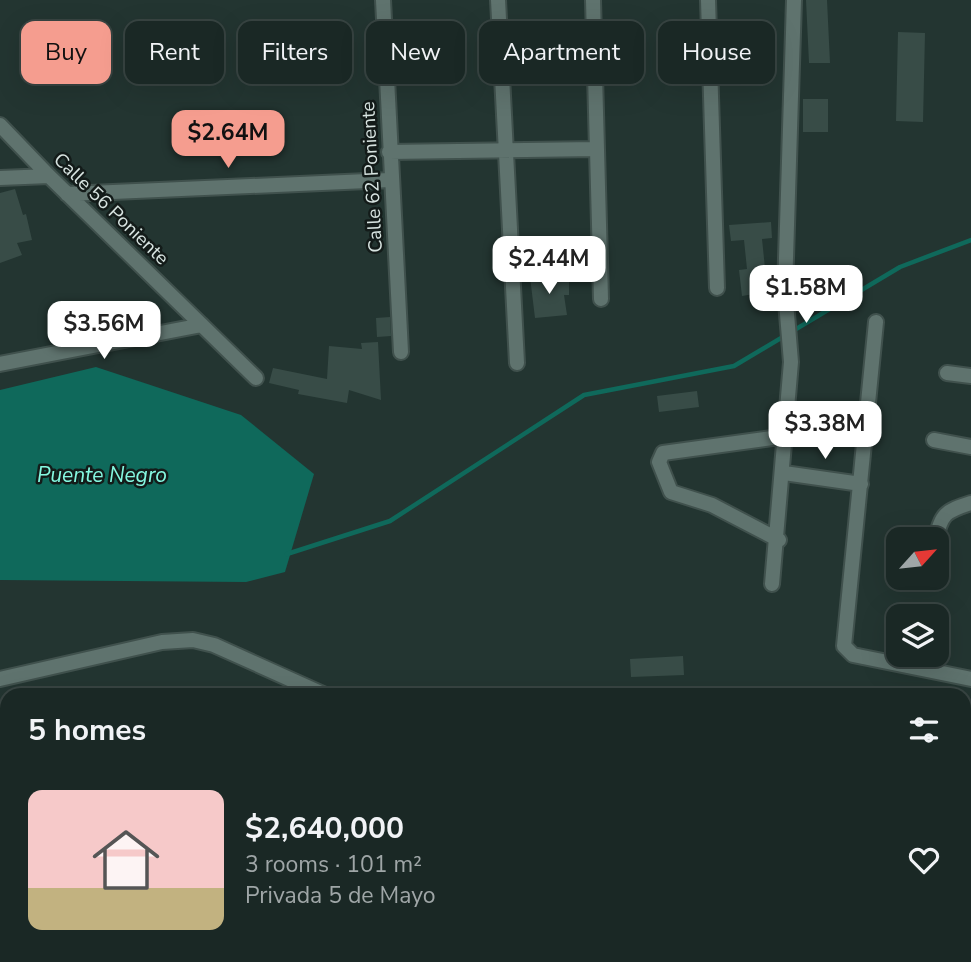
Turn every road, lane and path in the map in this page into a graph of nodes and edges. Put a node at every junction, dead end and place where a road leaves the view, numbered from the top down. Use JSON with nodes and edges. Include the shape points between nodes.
{"nodes":[{"id":1,"x":383,"y":0,"type":"edge"},
{"id":2,"x":498,"y":0,"type":"edge"},
{"id":3,"x":593,"y":0,"type":"edge"},
{"id":4,"x":708,"y":0,"type":"edge"},
{"id":5,"x":794,"y":0,"type":"edge"},
{"id":6,"x":0,"y":125,"type":"edge"},
{"id":7,"x":596,"y":149,"type":"junction"},
{"id":8,"x":505,"y":150,"type":"junction"},
{"id":9,"x":389,"y":152,"type":"junction"},
{"id":10,"x":48,"y":176,"type":"junction"},
{"id":11,"x":0,"y":178,"type":"edge"},
{"id":12,"x":390,"y":180,"type":"junction"},
{"id":13,"x":67,"y":194,"type":"junction"},
{"id":14,"x":717,"y":288,"type":"dead end"},
{"id":15,"x":601,"y":299,"type":"dead end"},
{"id":16,"x":876,"y":322,"type":"dead end"},
{"id":17,"x":202,"y":325,"type":"junction"},
{"id":18,"x":401,"y":352,"type":"dead end"},
{"id":19,"x":517,"y":363,"type":"dead end"},
{"id":20,"x":0,"y":364,"type":"edge"},
{"id":21,"x":947,"y":373,"type":"dead end"},
{"id":22,"x":971,"y":376,"type":"edge"},
{"id":23,"x":256,"y":378,"type":"dead end"},
{"id":24,"x":787,"y":436,"type":"junction"},
{"id":25,"x":934,"y":440,"type":"dead end"},
{"id":26,"x":971,"y":447,"type":"edge"},
{"id":27,"x":784,"y":473,"type":"junction"},
{"id":28,"x":861,"y":484,"type":"junction"},
{"id":29,"x":971,"y":503,"type":"edge"},
{"id":30,"x":938,"y":527,"type":"edge"},
{"id":31,"x":779,"y":540,"type":"junction"},
{"id":32,"x":772,"y":584,"type":"dead end"},
{"id":33,"x":0,"y":679,"type":"edge"},
{"id":34,"x":971,"y":679,"type":"edge"},
{"id":35,"x":309,"y":688,"type":"edge"}],
"edges":[{"from":1,"to":9,"type":"street","name":"Calle 62 Poniente"},
{"from":2,"to":8,"type":"street"},
{"from":3,"to":7,"type":"street"},
{"from":4,"to":14,"type":"street"},
{"from":5,"to":24,"type":"street","via":[[785,290],[791,362]]},
{"from":6,"to":10,"type":"street","name":"Calle 56 Poniente"},
{"from":7,"to":8,"type":"street"},
{"from":7,"to":15,"type":"street"},
{"from":8,"to":9,"type":"street"},
{"from":8,"to":19,"type":"street"},
{"from":9,"to":12,"type":"street","name":"Calle 62 Poniente"},
{"from":10,"to":11,"type":"street"},
{"from":10,"to":13,"type":"street","name":"Calle 56 Poniente"},
{"from":12,"to":13,"type":"street"},
{"from":12,"to":18,"type":"street","name":"Calle 62 Poniente"},
{"from":13,"to":17,"type":"street","name":"Calle 56 Poniente"},
{"from":16,"to":28,"type":"street"},
{"from":17,"to":20,"type":"street"},
{"from":17,"to":23,"type":"street","name":"Calle 56 Poniente"},
{"from":21,"to":22,"type":"street"},
{"from":24,"to":27,"type":"street"},
{"from":24,"to":31,"type":"street","via":[[663,453],[659,462],[671,492],[712,505]]},
{"from":25,"to":26,"type":"street"},
{"from":27,"to":28,"type":"street"},
{"from":27,"to":31,"type":"street"},
{"from":28,"to":34,"type":"street","via":[[844,646],[853,655]]},
{"from":29,"to":30,"type":"street","via":[[944,515]]},
{"from":31,"to":32,"type":"street"},
{"from":33,"to":35,"type":"street","via":[[162,642],[193,640]]}]}
